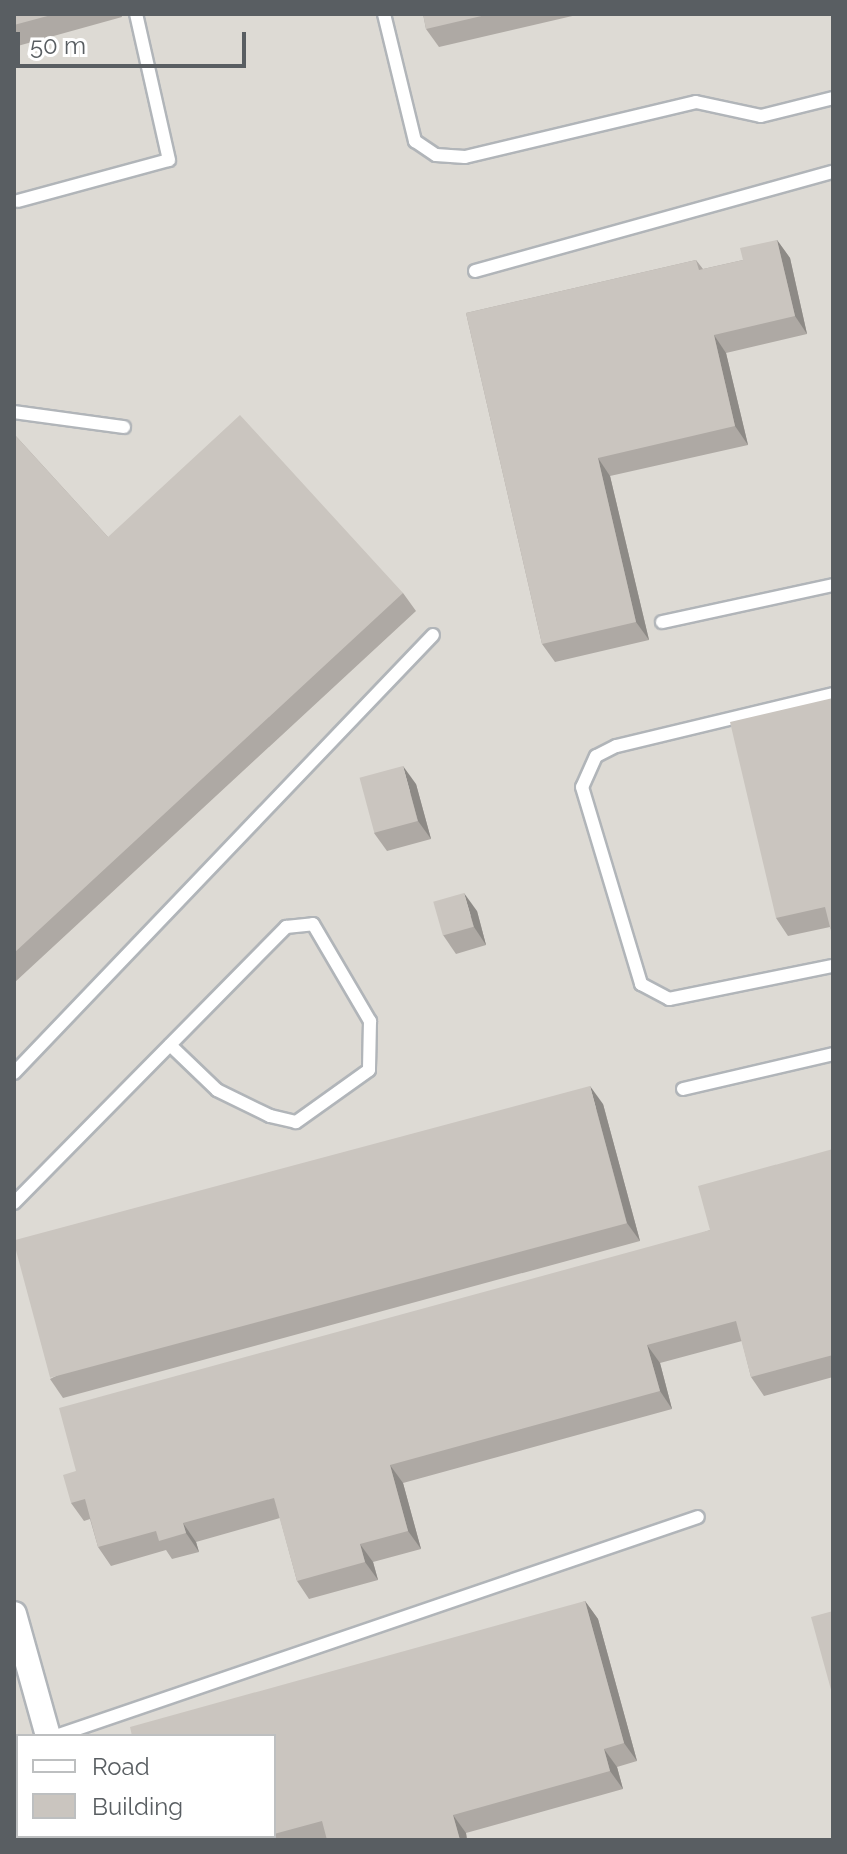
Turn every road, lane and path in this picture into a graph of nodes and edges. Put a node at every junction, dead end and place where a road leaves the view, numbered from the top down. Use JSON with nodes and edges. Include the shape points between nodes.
{"nodes":[{"id":1,"x":136,"y":14,"type":"edge"},
{"id":2,"x":384,"y":14,"type":"edge"},
{"id":3,"x":833,"y":98,"type":"edge"},
{"id":4,"x":833,"y":172,"type":"edge"},
{"id":5,"x":18,"y":201,"type":"dead end"},
{"id":6,"x":475,"y":271,"type":"dead end"},
{"id":7,"x":14,"y":412,"type":"edge"},
{"id":8,"x":124,"y":427,"type":"dead end"},
{"id":9,"x":833,"y":585,"type":"edge"},
{"id":10,"x":662,"y":622,"type":"dead end"},
{"id":11,"x":433,"y":635,"type":"dead end"},
{"id":12,"x":833,"y":694,"type":"edge"},
{"id":13,"x":833,"y":966,"type":"edge"},
{"id":14,"x":170,"y":1045,"type":"junction"},
{"id":15,"x":833,"y":1054,"type":"edge"},
{"id":16,"x":14,"y":1073,"type":"edge"},
{"id":17,"x":683,"y":1089,"type":"dead end"},
{"id":18,"x":14,"y":1203,"type":"edge"},
{"id":19,"x":698,"y":1517,"type":"dead end"},
{"id":20,"x":14,"y":1614,"type":"edge"},
{"id":21,"x":47,"y":1734,"type":"edge"},
{"id":22,"x":62,"y":1734,"type":"edge"}],
"edges":[{"from":1,"to":5,"type":"lane","via":[[169,160]]},
{"from":2,"to":3,"type":"lane","via":[[415,141],[436,155],[465,157],[696,102],[761,116]]},
{"from":4,"to":6,"type":"lane"},
{"from":7,"to":8,"type":"lane"},
{"from":9,"to":10,"type":"lane"},
{"from":11,"to":16,"type":"lane"},
{"from":12,"to":13,"type":"lane","via":[[616,746],[596,756],[582,787],[641,984],[669,999]]},
{"from":14,"to":14,"type":"lane","via":[[286,927],[313,924],[370,1021],[369,1070],[296,1122],[270,1116],[217,1090]]},
{"from":14,"to":18,"type":"lane"},
{"from":15,"to":17,"type":"lane"},
{"from":19,"to":22,"type":"lane"},
{"from":20,"to":21,"type":"street"}]}
